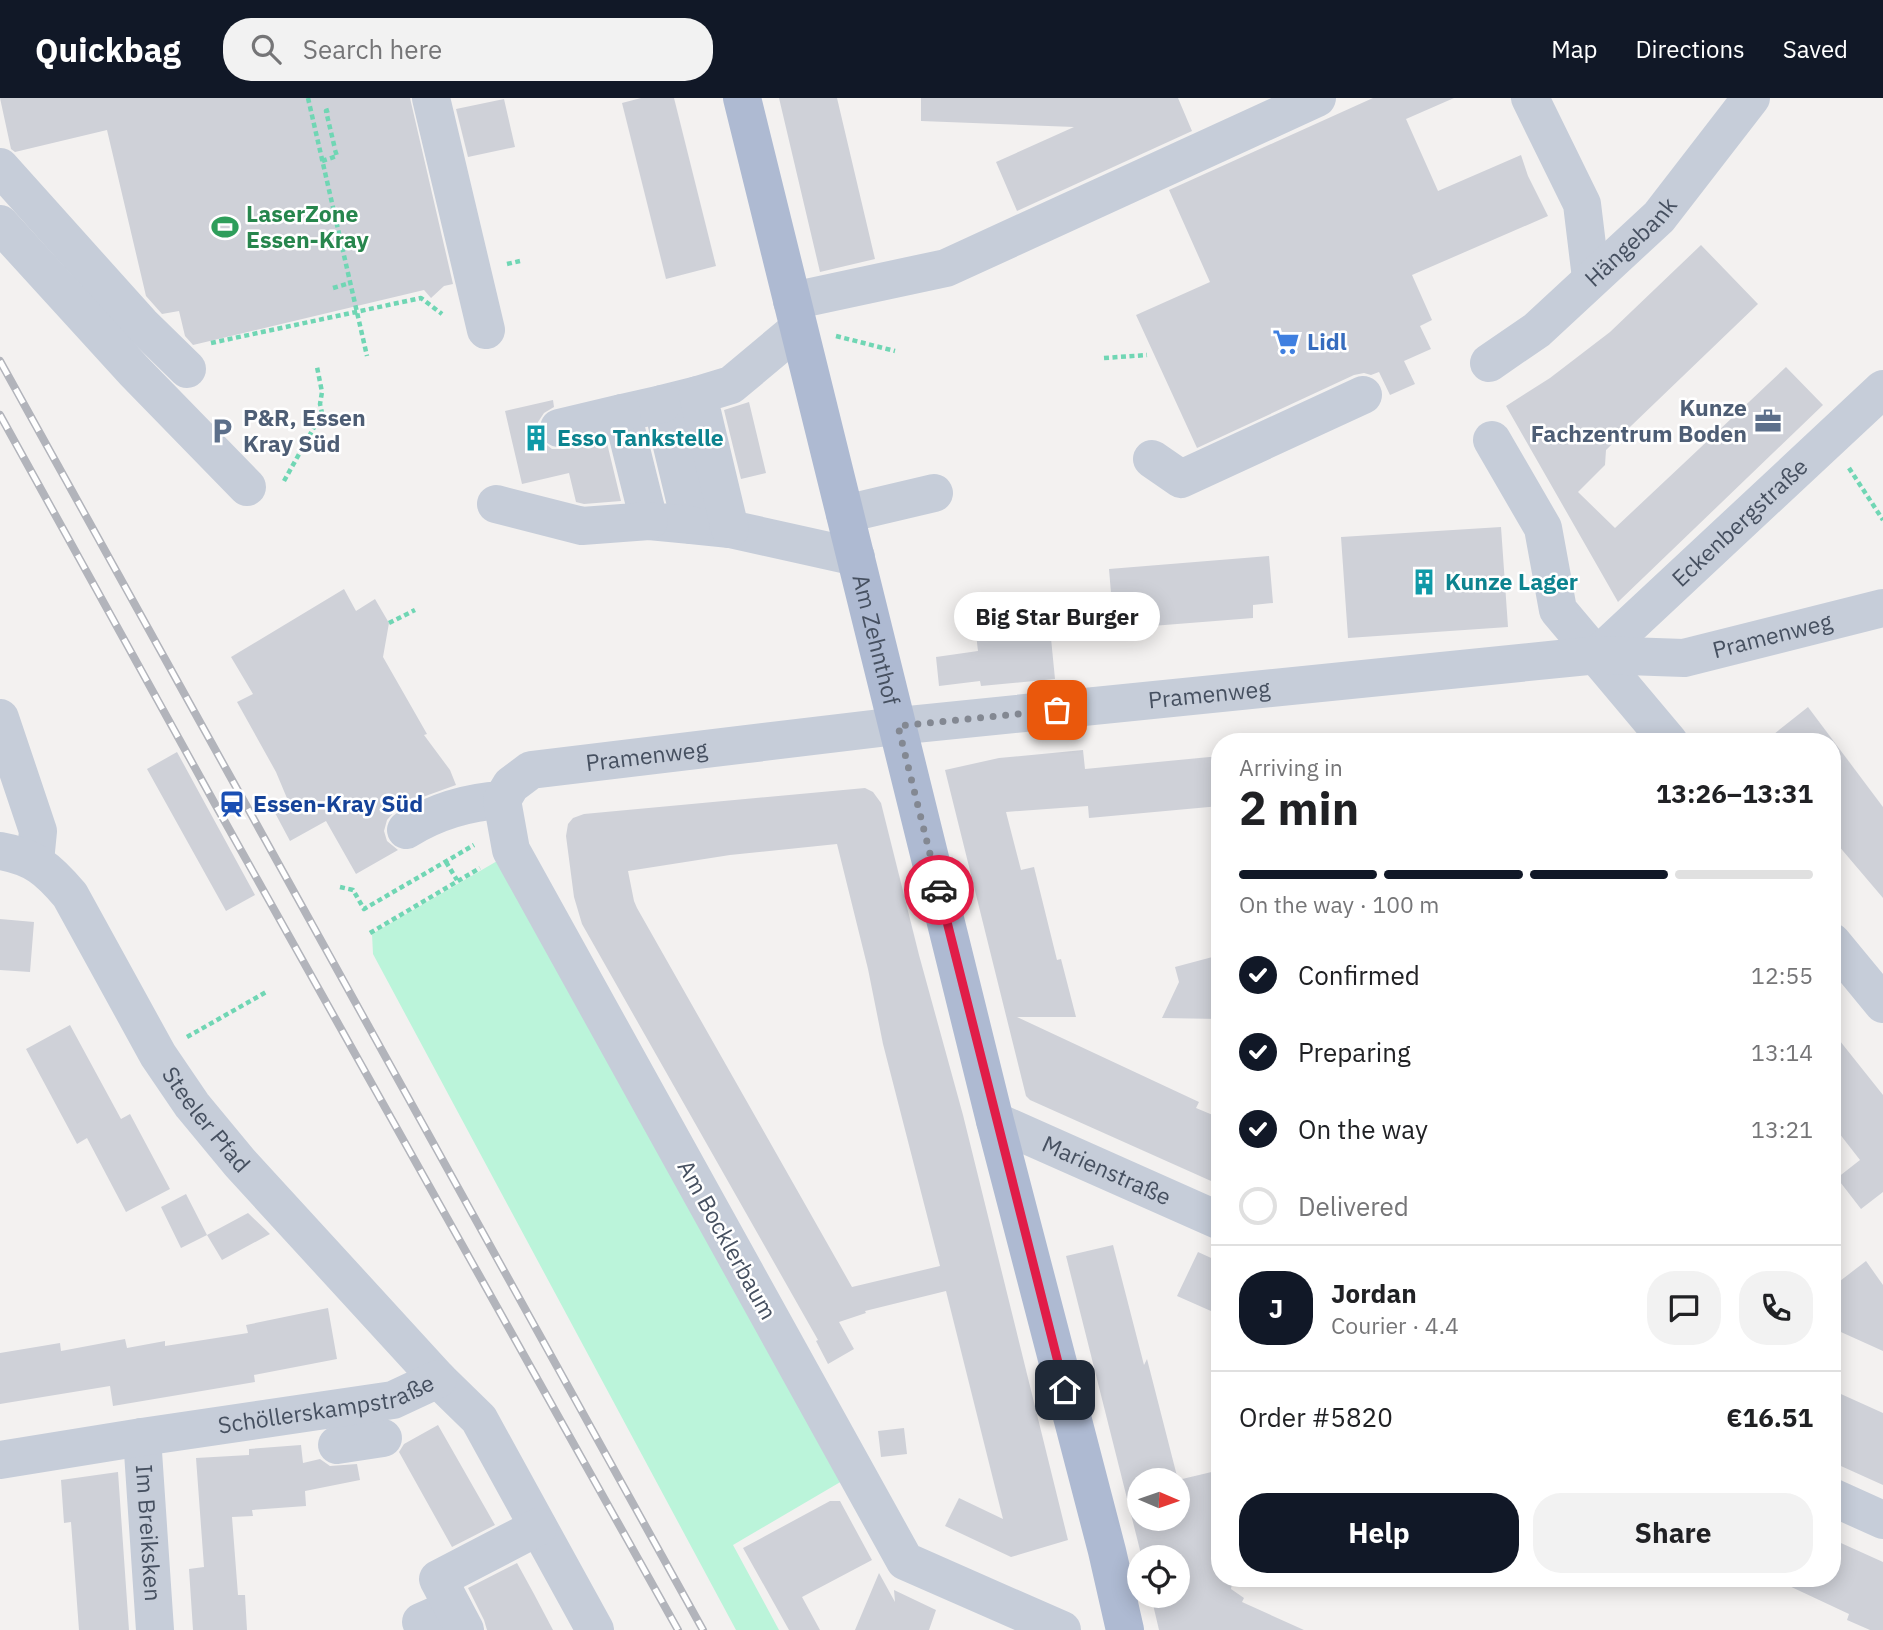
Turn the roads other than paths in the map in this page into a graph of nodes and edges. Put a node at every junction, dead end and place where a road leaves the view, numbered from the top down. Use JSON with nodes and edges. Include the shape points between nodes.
{"nodes":[{"id":1,"x":430,"y":98,"type":"edge"},
{"id":2,"x":742,"y":98,"type":"edge"},
{"id":3,"x":1317,"y":98,"type":"edge"},
{"id":4,"x":1530,"y":98,"type":"edge"},
{"id":5,"x":1751,"y":98,"type":"edge"},
{"id":6,"x":0,"y":167,"type":"edge"},
{"id":7,"x":0,"y":225,"type":"edge"},
{"id":8,"x":1591,"y":278,"type":"junction"},
{"id":9,"x":796,"y":319,"type":"junction"},
{"id":10,"x":486,"y":330,"type":"dead end"},
{"id":11,"x":193,"y":357,"type":"road end"},
{"id":12,"x":1489,"y":363,"type":"dead end"},
{"id":13,"x":1883,"y":389,"type":"edge"},
{"id":14,"x":698,"y":395,"type":"junction"},
{"id":15,"x":1363,"y":395,"type":"dead end"},
{"id":16,"x":662,"y":404,"type":"junction"},
{"id":17,"x":622,"y":413,"type":"junction"},
{"id":18,"x":559,"y":428,"type":"dead end"},
{"id":19,"x":1492,"y":440,"type":"dead end"},
{"id":20,"x":1152,"y":459,"type":"dead end"},
{"id":21,"x":247,"y":486,"type":"dead end"},
{"id":22,"x":934,"y":493,"type":"dead end"},
{"id":23,"x":496,"y":504,"type":"dead end"},
{"id":24,"x":845,"y":514,"type":"junction"},
{"id":25,"x":649,"y":521,"type":"junction"},
{"id":26,"x":691,"y":525,"type":"junction"},
{"id":27,"x":730,"y":529,"type":"junction"},
{"id":28,"x":856,"y":557,"type":"junction"},
{"id":29,"x":1883,"y":608,"type":"edge"},
{"id":30,"x":1598,"y":656,"type":"junction"},
{"id":31,"x":0,"y":718,"type":"edge"},
{"id":32,"x":898,"y":726,"type":"junction"},
{"id":33,"x":1662,"y":733,"type":"edge"},
{"id":34,"x":506,"y":826,"type":"junction"},
{"id":35,"x":406,"y":830,"type":"dead end"},
{"id":36,"x":17,"y":856,"type":"edge"},
{"id":37,"x":1841,"y":953,"type":"edge"},
{"id":38,"x":1883,"y":1004,"type":"edge"},
{"id":39,"x":995,"y":1121,"type":"junction"},
{"id":40,"x":1211,"y":1218,"type":"edge"},
{"id":41,"x":438,"y":1379,"type":"junction"},
{"id":42,"x":335,"y":1436,"type":"junction"},
{"id":43,"x":142,"y":1437,"type":"junction"},
{"id":44,"x":383,"y":1438,"type":"dead end"},
{"id":45,"x":0,"y":1460,"type":"edge"},
{"id":46,"x":1841,"y":1501,"type":"edge"},
{"id":47,"x":1883,"y":1520,"type":"edge"},
{"id":48,"x":538,"y":1527,"type":"junction"},
{"id":49,"x":447,"y":1620,"type":"edge"},
{"id":50,"x":155,"y":1630,"type":"edge"},
{"id":51,"x":595,"y":1630,"type":"edge"},
{"id":52,"x":1062,"y":1630,"type":"edge"},
{"id":53,"x":1125,"y":1630,"type":"edge"}],
"edges":[{"from":1,"to":10,"type":"street"},
{"from":2,"to":9,"type":"main road","name":"Am Zehnthof"},
{"from":3,"to":9,"type":"street","via":[[946,268]]},
{"from":4,"to":8,"type":"street","via":[[1582,204]]},
{"from":5,"to":8,"type":"street","name":"Hängebank","via":[[1659,217]]},
{"from":6,"to":11,"type":"street","via":[[141,324]]},
{"from":7,"to":21,"type":"street"},
{"from":8,"to":12,"type":"street","name":"Hängebank","via":[[1537,330]]},
{"from":9,"to":14,"type":"street","via":[[731,385]]},
{"from":9,"to":24,"type":"main road","name":"Am Zehnthof"},
{"from":13,"to":30,"type":"street","name":"Eckenbergstraße"},
{"from":14,"to":16,"type":"street"},
{"from":14,"to":27,"type":"street"},
{"from":15,"to":20,"type":"street","via":[[1181,479]]},
{"from":16,"to":17,"type":"street"},
{"from":16,"to":26,"type":"street"},
{"from":17,"to":18,"type":"street"},
{"from":17,"to":25,"type":"street"},
{"from":19,"to":30,"type":"street","via":[[1544,528],[1558,610]]},
{"from":22,"to":24,"type":"street"},
{"from":23,"to":25,"type":"street","via":[[582,526]]},
{"from":24,"to":28,"type":"main road","name":"Am Zehnthof"},
{"from":25,"to":26,"type":"street"},
{"from":26,"to":27,"type":"street"},
{"from":27,"to":28,"type":"street"},
{"from":28,"to":32,"type":"main road","name":"Am Zehnthof"},
{"from":29,"to":30,"type":"street","name":"Pramenweg","via":[[1684,658]]},
{"from":30,"to":32,"type":"street","name":"Pramenweg"},
{"from":30,"to":33,"type":"street"},
{"from":31,"to":36,"type":"street","via":[[38,831]]},
{"from":32,"to":34,"type":"street","name":"Pramenweg","via":[[531,770],[511,785]]},
{"from":32,"to":39,"type":"main road","name":"Am Zehnthof"},
{"from":34,"to":35,"type":"street","via":[[479,802],[426,818]]},
{"from":34,"to":52,"type":"street","name":"Am Bocklerbaum","via":[[905,1560]]},
{"from":36,"to":41,"type":"street","name":"Steeler Pfad","via":[[53,874],[70,895],[158,1055],[192,1105]]},
{"from":37,"to":38,"type":"street"},
{"from":39,"to":40,"type":"street","name":"Marienstraße"},
{"from":39,"to":53,"type":"main road","name":"Am Zehnthof"},
{"from":41,"to":42,"type":"street","name":"Schöllerskampstraße"},
{"from":41,"to":48,"type":"street","name":"Schöllerskampstraße","via":[[478,1419]]},
{"from":42,"to":43,"type":"street","name":"Schöllerskampstraße"},
{"from":42,"to":44,"type":"street"},
{"from":43,"to":45,"type":"street","name":"Schöllerskampstraße"},
{"from":43,"to":50,"type":"street","name":"Im Breiksken"},
{"from":46,"to":47,"type":"street"},
{"from":48,"to":49,"type":"street","via":[[438,1579]]},
{"from":48,"to":51,"type":"street","name":"Schöllerskampstraße"}]}
